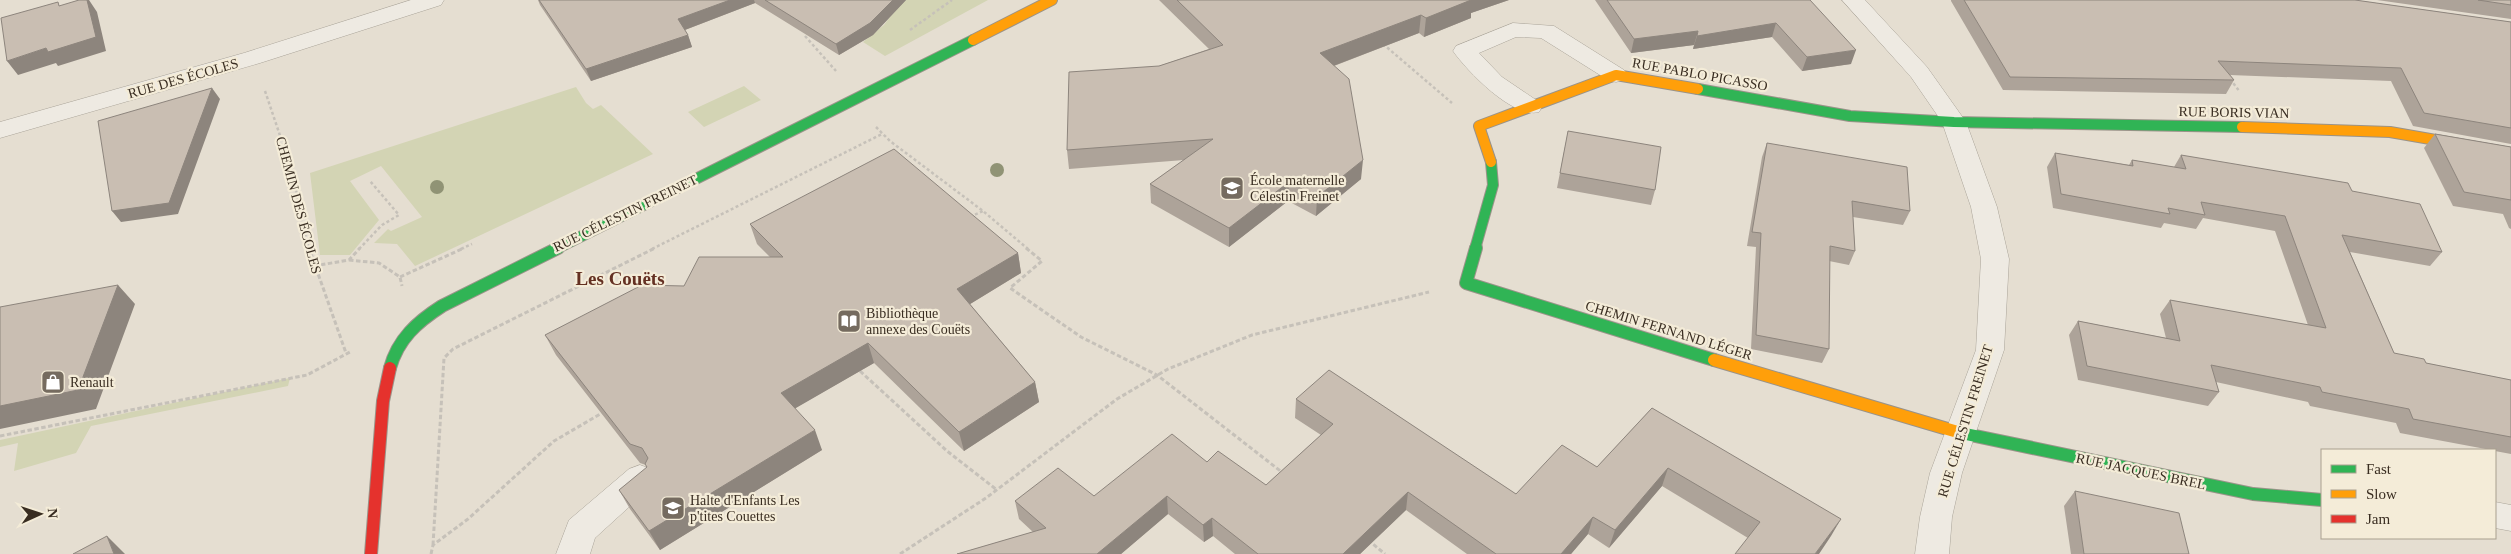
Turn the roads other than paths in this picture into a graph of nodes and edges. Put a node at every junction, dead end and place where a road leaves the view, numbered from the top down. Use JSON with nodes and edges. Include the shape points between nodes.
{"nodes":[{"id":1,"x":374,"y":0,"type":"edge"},
{"id":2,"x":433,"y":0,"type":"edge"},
{"id":3,"x":1052,"y":0,"type":"edge"},
{"id":4,"x":1853,"y":0,"type":"edge"},
{"id":5,"x":364,"y":22,"type":"junction"},
{"id":6,"x":1616,"y":75,"type":"junction"},
{"id":7,"x":1530,"y":107,"type":"junction"},
{"id":8,"x":1954,"y":122,"type":"junction"},
{"id":9,"x":0,"y":130,"type":"edge"},
{"id":10,"x":2511,"y":153,"type":"edge"},
{"id":11,"x":1466,"y":282,"type":"joint"},
{"id":12,"x":1961,"y":433,"type":"junction"},
{"id":13,"x":640,"y":478,"type":"edge"},
{"id":14,"x":2321,"y":500,"type":"edge"},
{"id":15,"x":2496,"y":515,"type":"edge"},
{"id":16,"x":2511,"y":518,"type":"edge"},
{"id":17,"x":371,"y":554,"type":"edge"},
{"id":18,"x":573,"y":554,"type":"edge"},
{"id":19,"x":1932,"y":554,"type":"edge"}],
"edges":[{"from":1,"to":5,"type":"street","via":[[360,10]]},
{"from":2,"to":5,"type":"street","name":"RUE DES ÉCOLES"},
{"from":3,"to":17,"type":"street","name":"RUE CÉLESTIN FREINET","via":[[496,277],[442,306],[409,332],[398,344],[386,375]]},
{"from":4,"to":8,"type":"street","name":"RUE CÉLESTIN FREINET","via":[[1920,72]]},
{"from":5,"to":9,"type":"street","name":"RUE DES ÉCOLES","via":[[252,58]]},
{"from":6,"to":7,"type":"street","name":"RUE PABLO PICASSO"},
{"from":6,"to":7,"type":"street","via":[[1546,31],[1513,30],[1464,51],[1494,82]]},
{"from":6,"to":8,"type":"street","name":"RUE PABLO PICASSO","via":[[1850,116]]},
{"from":7,"to":11,"type":"street","name":"RUE PABLO PICASSO","via":[[1480,126],[1490,154],[1493,185]]},
{"from":8,"to":10,"type":"street","name":"RUE BORIS VIAN","via":[[2390,132]]},
{"from":8,"to":12,"type":"street","name":"RUE CÉLESTIN FREINET","via":[[1984,207],[1995,259],[1990,350]]},
{"from":11,"to":12,"type":"street","name":"CHEMIN FERNAND LÉGER"},
{"from":12,"to":14,"type":"street","name":"RUE JACQUES BREL","via":[[2252,494]]},
{"from":12,"to":19,"type":"street","name":"RUE CÉLESTIN FREINET","via":[[1946,474]]},
{"from":13,"to":18,"type":"street","via":[[581,530]]},
{"from":15,"to":16,"type":"street"}]}
